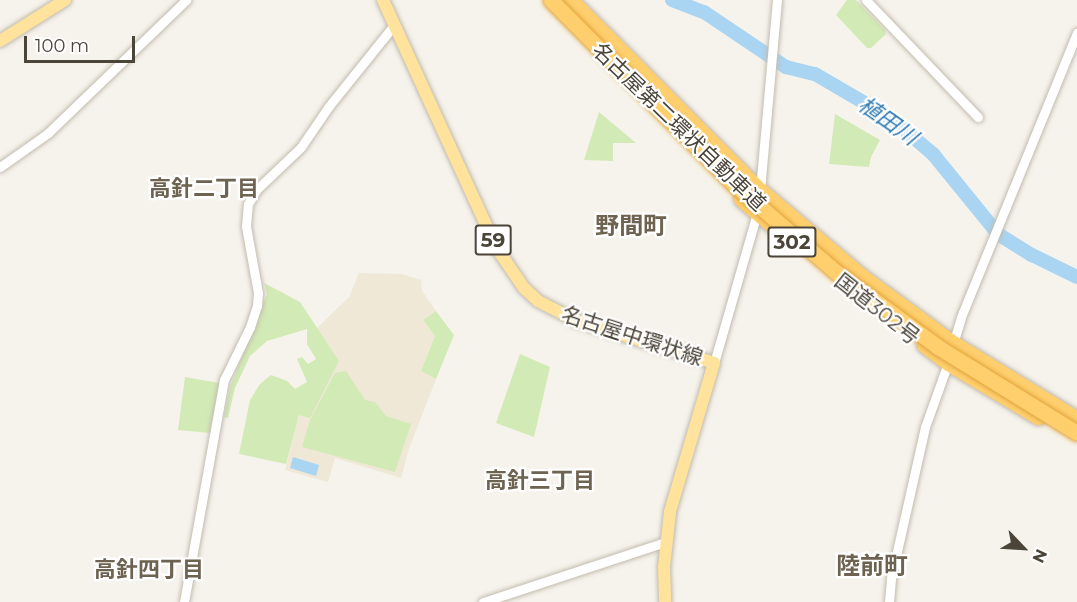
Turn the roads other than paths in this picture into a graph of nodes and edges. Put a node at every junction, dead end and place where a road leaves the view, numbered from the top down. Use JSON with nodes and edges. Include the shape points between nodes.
{"nodes":[{"id":1,"x":65,"y":0,"type":"edge"},
{"id":2,"x":186,"y":0,"type":"edge"},
{"id":3,"x":383,"y":0,"type":"edge"},
{"id":4,"x":543,"y":0,"type":"edge"},
{"id":5,"x":551,"y":0,"type":"edge"},
{"id":6,"x":565,"y":0,"type":"edge"},
{"id":7,"x":571,"y":0,"type":"edge"},
{"id":8,"x":777,"y":0,"type":"edge"},
{"id":9,"x":866,"y":0,"type":"edge"},
{"id":10,"x":395,"y":24,"type":"junction"},
{"id":11,"x":1077,"y":33,"type":"edge"},
{"id":12,"x":0,"y":41,"type":"edge"},
{"id":13,"x":978,"y":117,"type":"dead end"},
{"id":14,"x":0,"y":167,"type":"edge"},
{"id":15,"x":760,"y":190,"type":"junction"},
{"id":16,"x":758,"y":215,"type":"junction"},
{"id":17,"x":953,"y":343,"type":"junction"},
{"id":18,"x":714,"y":363,"type":"junction"},
{"id":19,"x":948,"y":363,"type":"junction"},
{"id":20,"x":1077,"y":420,"type":"edge"},
{"id":21,"x":1077,"y":433,"type":"edge"},
{"id":22,"x":1077,"y":439,"type":"edge"},
{"id":23,"x":666,"y":542,"type":"junction"},
{"id":24,"x":184,"y":602,"type":"edge"},
{"id":25,"x":483,"y":602,"type":"edge"},
{"id":26,"x":665,"y":602,"type":"edge"},
{"id":27,"x":889,"y":602,"type":"edge"}],
"edges":[{"from":1,"to":12,"type":"main road"},
{"from":2,"to":14,"type":"street","via":[[48,133]]},
{"from":3,"to":10,"type":"main road","name":"名古屋中環状線","number":"59"},
{"from":4,"to":16,"type":"highway","name":"国道302号","number":"302"},
{"from":5,"to":21,"type":"highway","name":"名古屋第二環状自動車道","bridge":true,"via":[[728,178],[836,272],[938,347]]},
{"from":6,"to":20,"type":"highway","name":"名古屋第二環状自動車道","via":[[741,179],[843,267],[985,368]]},
{"from":7,"to":15,"type":"highway","name":"国道302号","number":"302"},
{"from":8,"to":15,"type":"street"},
{"from":9,"to":13,"type":"street"},
{"from":10,"to":18,"type":"main road","name":"名古屋中環状線","number":"59","via":[[496,247],[524,288],[545,305],[577,321]]},
{"from":10,"to":24,"type":"street","via":[[329,105],[301,147],[256,190],[248,204],[246,226],[257,306],[224,380]]},
{"from":11,"to":17,"type":"street"},
{"from":15,"to":16,"type":"street"},
{"from":15,"to":17,"type":"highway","name":"国道302号","number":"302","via":[[863,277]]},
{"from":16,"to":18,"type":"street"},
{"from":16,"to":19,"type":"highway","name":"国道302号","number":"302"},
{"from":17,"to":19,"type":"street"},
{"from":17,"to":20,"type":"highway","name":"国道302号","number":"302"},
{"from":18,"to":23,"type":"main road","name":"名古屋中環状線","via":[[670,512]]},
{"from":19,"to":22,"type":"highway","name":"国道302号","number":"302"},
{"from":19,"to":27,"type":"street","via":[[925,427]]},
{"from":23,"to":25,"type":"street"},
{"from":23,"to":26,"type":"main road","name":"名古屋中環状線"}]}
